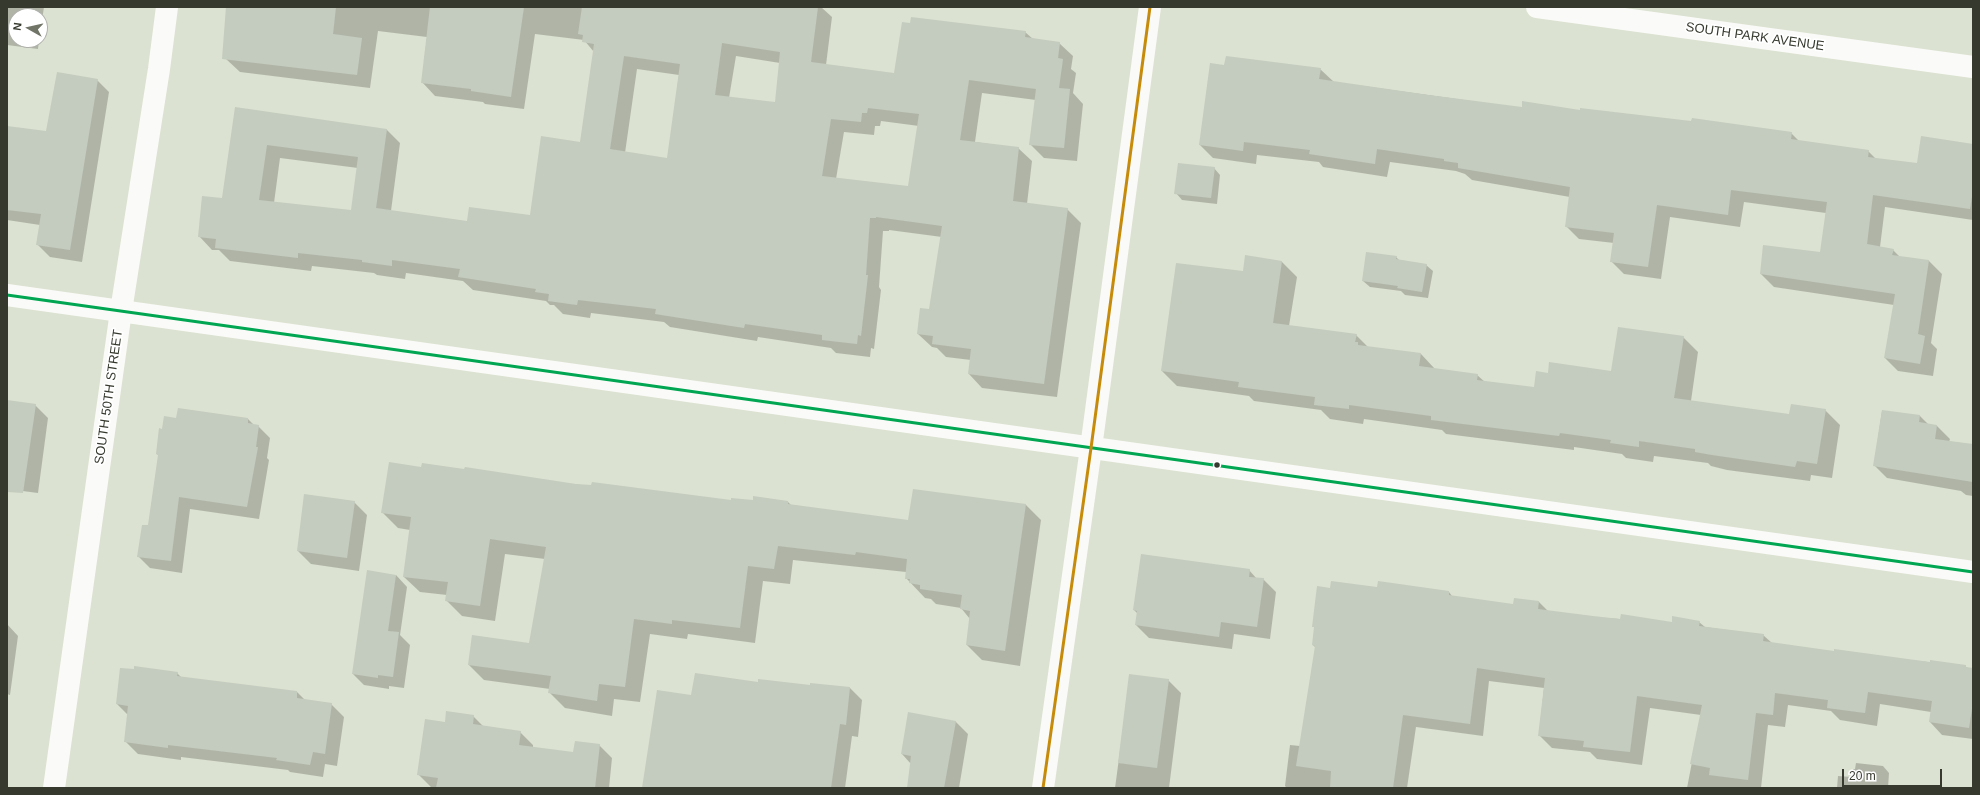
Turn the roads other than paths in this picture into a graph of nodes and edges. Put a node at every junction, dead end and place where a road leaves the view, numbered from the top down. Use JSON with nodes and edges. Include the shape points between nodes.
{"nodes":[{"id":1,"x":167,"y":7,"type":"edge"},
{"id":2,"x":1150,"y":7,"type":"edge"},
{"id":3,"x":1537,"y":7,"type":"edge"},
{"id":4,"x":1655,"y":15,"type":"edge"},
{"id":5,"x":1973,"y":67,"type":"edge"},
{"id":6,"x":7,"y":295,"type":"edge"},
{"id":7,"x":121,"y":311,"type":"junction"},
{"id":8,"x":1091,"y":448,"type":"junction"},
{"id":9,"x":1973,"y":572,"type":"edge"},
{"id":10,"x":54,"y":788,"type":"edge"},
{"id":11,"x":1043,"y":788,"type":"edge"}],
"edges":[{"from":1,"to":7,"type":"street","name":"SOUTH 50TH STREET"},
{"from":2,"to":8,"type":"street"},
{"from":3,"to":4,"type":"street","name":"SOUTH PARK AVENUE"},
{"from":4,"to":5,"type":"street","name":"SOUTH PARK AVENUE"},
{"from":6,"to":7,"type":"street"},
{"from":7,"to":8,"type":"street"},
{"from":7,"to":10,"type":"street","name":"SOUTH 50TH STREET"},
{"from":8,"to":9,"type":"street"},
{"from":8,"to":11,"type":"street"}]}
